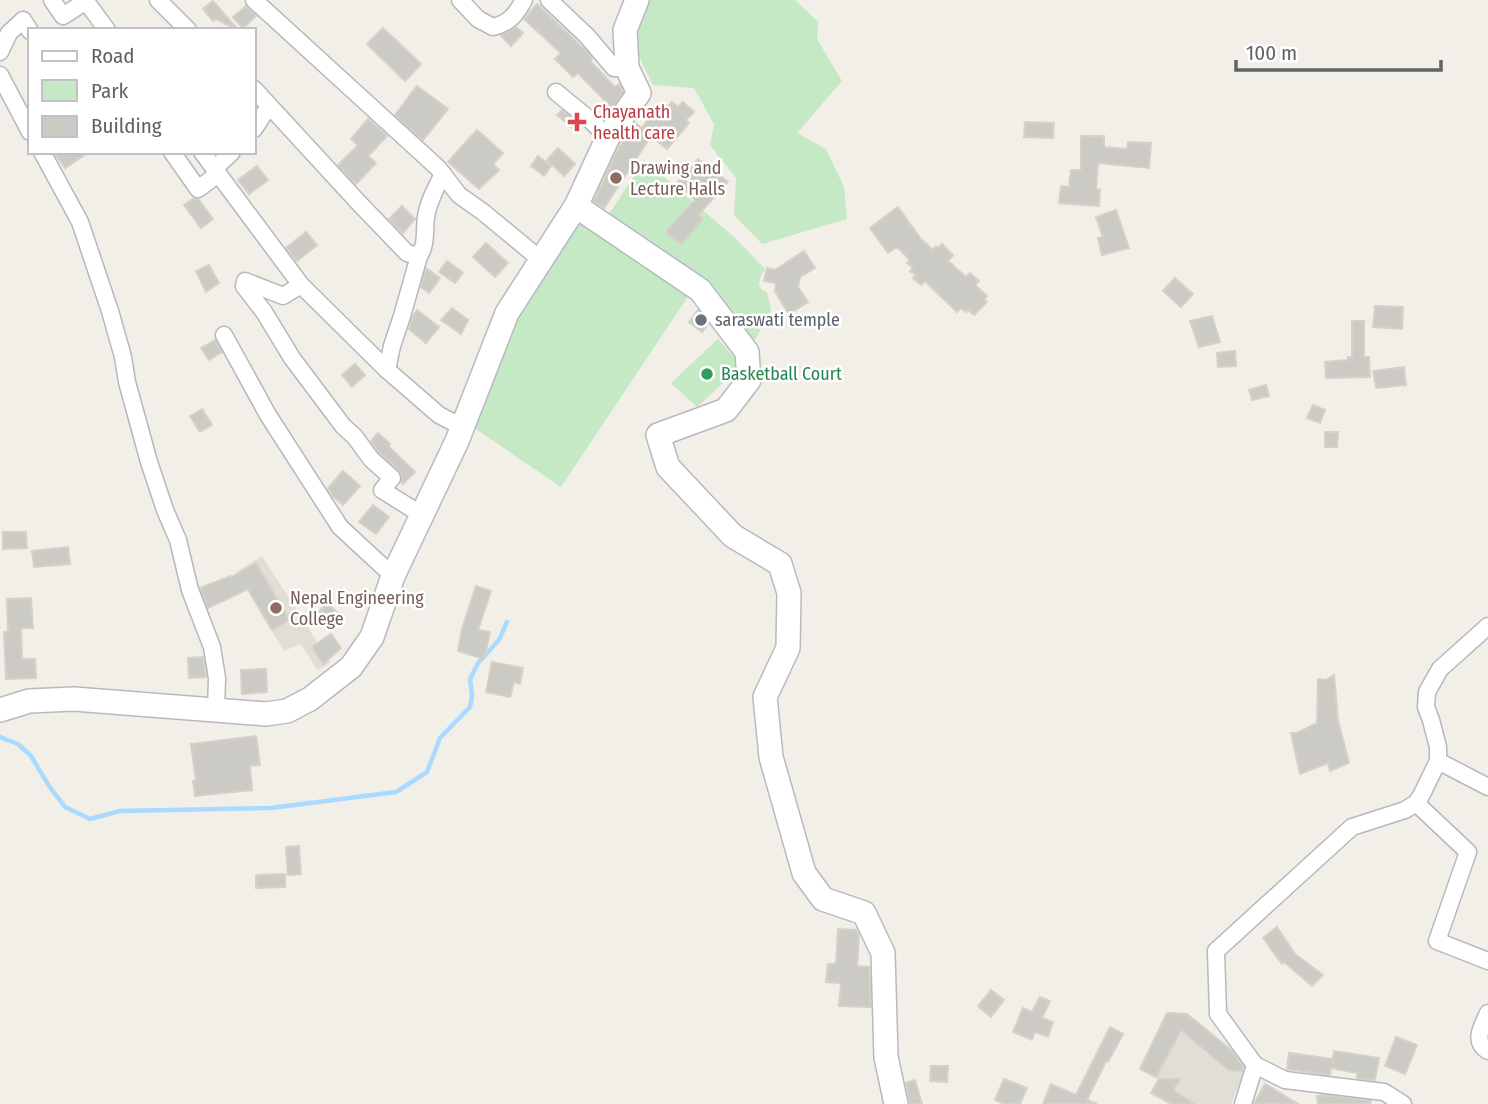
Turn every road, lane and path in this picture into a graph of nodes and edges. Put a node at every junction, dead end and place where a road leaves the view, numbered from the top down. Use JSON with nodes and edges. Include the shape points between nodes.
{"nodes":[{"id":1,"x":52,"y":0,"type":"edge"},
{"id":2,"x":85,"y":0,"type":"edge"},
{"id":3,"x":158,"y":0,"type":"edge"},
{"id":4,"x":254,"y":0,"type":"edge"},
{"id":5,"x":460,"y":0,"type":"edge"},
{"id":6,"x":524,"y":0,"type":"edge"},
{"id":7,"x":549,"y":0,"type":"edge"},
{"id":8,"x":637,"y":0,"type":"edge"},
{"id":9,"x":28,"y":28,"type":"edge"},
{"id":10,"x":106,"y":28,"type":"edge"},
{"id":11,"x":186,"y":28,"type":"edge"},
{"id":12,"x":0,"y":52,"type":"edge"},
{"id":13,"x":627,"y":68,"type":"junction"},
{"id":14,"x":0,"y":75,"type":"edge"},
{"id":15,"x":256,"y":91,"type":"edge"},
{"id":16,"x":555,"y":92,"type":"dead end"},
{"id":17,"x":270,"y":106,"type":"junction"},
{"id":18,"x":256,"y":126,"type":"edge"},
{"id":19,"x":28,"y":128,"type":"edge"},
{"id":20,"x":608,"y":137,"type":"junction"},
{"id":21,"x":43,"y":154,"type":"edge"},
{"id":22,"x":173,"y":154,"type":"edge"},
{"id":23,"x":203,"y":154,"type":"edge"},
{"id":24,"x":230,"y":154,"type":"edge"},
{"id":25,"x":216,"y":172,"type":"junction"},
{"id":26,"x":443,"y":174,"type":"junction"},
{"id":27,"x":576,"y":206,"type":"junction"},
{"id":28,"x":419,"y":256,"type":"junction"},
{"id":29,"x":541,"y":260,"type":"junction"},
{"id":30,"x":301,"y":285,"type":"junction"},
{"id":31,"x":224,"y":335,"type":"dead end"},
{"id":32,"x":387,"y":370,"type":"junction"},
{"id":33,"x":462,"y":427,"type":"junction"},
{"id":34,"x":422,"y":515,"type":"junction"},
{"id":35,"x":393,"y":576,"type":"junction"},
{"id":36,"x":1488,"y":626,"type":"edge"},
{"id":37,"x":2,"y":707,"type":"edge"},
{"id":38,"x":216,"y":710,"type":"junction"},
{"id":39,"x":1438,"y":761,"type":"junction"},
{"id":40,"x":1488,"y":787,"type":"edge"},
{"id":41,"x":1416,"y":803,"type":"junction"},
{"id":42,"x":1488,"y":961,"type":"edge"},
{"id":43,"x":1488,"y":1013,"type":"edge"},
{"id":44,"x":1488,"y":1051,"type":"edge"},
{"id":45,"x":1255,"y":1065,"type":"junction"},
{"id":46,"x":896,"y":1104,"type":"edge"},
{"id":47,"x":1243,"y":1104,"type":"edge"},
{"id":48,"x":1403,"y":1104,"type":"edge"}],
"edges":[{"from":1,"to":2,"type":"street","via":[[64,16]]},
{"from":2,"to":10,"type":"street"},
{"from":3,"to":11,"type":"street"},
{"from":4,"to":26,"type":"street"},
{"from":5,"to":6,"type":"street","via":[[493,27],[515,15]]},
{"from":7,"to":13,"type":"street","via":[[614,68]]},
{"from":8,"to":13,"type":"street","via":[[625,30]]},
{"from":9,"to":12,"type":"street","via":[[23,20],[9,33]]},
{"from":13,"to":20,"type":"street","via":[[639,93]]},
{"from":14,"to":19,"type":"street"},
{"from":15,"to":17,"type":"street"},
{"from":16,"to":20,"type":"street"},
{"from":17,"to":18,"type":"street"},
{"from":17,"to":28,"type":"street","via":[[383,229],[407,253]]},
{"from":20,"to":27,"type":"street"},
{"from":21,"to":38,"type":"street","via":[[80,222],[110,312],[149,462],[212,647]]},
{"from":22,"to":25,"type":"street","via":[[198,189]]},
{"from":23,"to":25,"type":"street"},
{"from":24,"to":25,"type":"street"},
{"from":25,"to":30,"type":"street"},
{"from":26,"to":28,"type":"street","via":[[426,216],[424,249]]},
{"from":26,"to":29,"type":"street","via":[[459,195]]},
{"from":27,"to":29,"type":"street"},
{"from":27,"to":46,"type":"street","via":[[700,290],[747,352],[749,380],[726,410],[658,435],[667,467],[733,536],[780,565],[789,593],[788,648],[765,697],[771,757],[804,873],[823,899],[864,913],[883,953],[886,1057]]},
{"from":28,"to":32,"type":"street"},
{"from":29,"to":33,"type":"street","via":[[507,313]]},
{"from":30,"to":32,"type":"street"},
{"from":30,"to":34,"type":"street","via":[[283,296],[245,281],[244,286],[343,426],[392,478],[382,490]]},
{"from":31,"to":35,"type":"street","via":[[268,415],[340,527]]},
{"from":32,"to":33,"type":"street","via":[[439,415]]},
{"from":33,"to":34,"type":"street"},
{"from":34,"to":35,"type":"street"},
{"from":35,"to":38,"type":"street","via":[[372,637],[351,667],[320,691],[287,711]]},
{"from":36,"to":39,"type":"street","via":[[1440,669],[1427,692]]},
{"from":37,"to":38,"type":"street","via":[[74,699]]},
{"from":39,"to":40,"type":"street"},
{"from":39,"to":41,"type":"street"},
{"from":41,"to":42,"type":"street","via":[[1468,852],[1437,941]]},
{"from":41,"to":45,"type":"street","via":[[1352,827],[1216,951],[1218,1014]]},
{"from":43,"to":44,"type":"street","via":[[1479,1033],[1479,1043]]},
{"from":45,"to":47,"type":"street"},
{"from":45,"to":48,"type":"street","via":[[1285,1080],[1384,1092]]}]}
